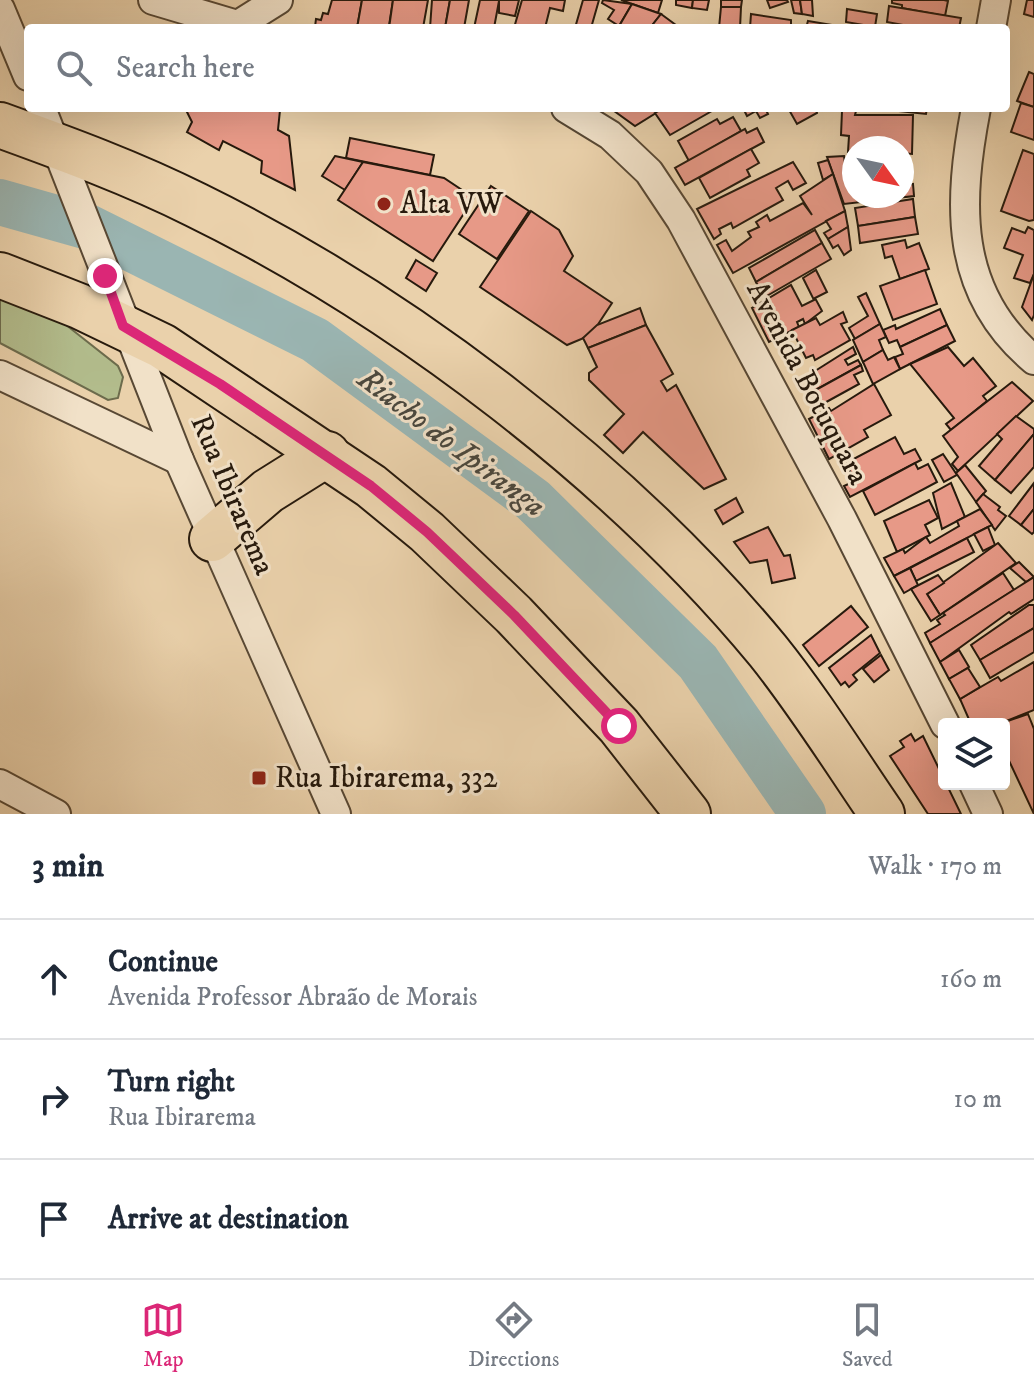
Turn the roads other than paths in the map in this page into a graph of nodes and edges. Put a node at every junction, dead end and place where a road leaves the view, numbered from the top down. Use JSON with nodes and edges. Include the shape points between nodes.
{"nodes":[{"id":1,"x":153,"y":0,"type":"edge"},
{"id":2,"x":278,"y":0,"type":"edge"},
{"id":3,"x":996,"y":0,"type":"edge"},
{"id":4,"x":0,"y":9,"type":"edge"},
{"id":5,"x":232,"y":24,"type":"edge"},
{"id":6,"x":246,"y":24,"type":"edge"},
{"id":7,"x":992,"y":24,"type":"edge"},
{"id":8,"x":24,"y":66,"type":"edge"},
{"id":9,"x":573,"y":112,"type":"edge"},
{"id":10,"x":976,"y":112,"type":"edge"},
{"id":11,"x":0,"y":125,"type":"edge"},
{"id":12,"x":55,"y":142,"type":"edge"},
{"id":13,"x":0,"y":275,"type":"edge"},
{"id":14,"x":123,"y":326,"type":"junction"},
{"id":15,"x":1034,"y":360,"type":"edge"},
{"id":16,"x":0,"y":375,"type":"edge"},
{"id":17,"x":327,"y":454,"type":"junction"},
{"id":18,"x":179,"y":460,"type":"junction"},
{"id":19,"x":212,"y":539,"type":"junction"},
{"id":20,"x":942,"y":718,"type":"edge"},
{"id":21,"x":0,"y":784,"type":"edge"},
{"id":22,"x":977,"y":790,"type":"edge"},
{"id":23,"x":56,"y":814,"type":"edge"},
{"id":24,"x":336,"y":814,"type":"edge"},
{"id":25,"x":688,"y":814,"type":"edge"},
{"id":26,"x":882,"y":814,"type":"edge"},
{"id":27,"x":988,"y":814,"type":"edge"}],
"edges":[{"from":1,"to":5,"type":"street"},
{"from":2,"to":6,"type":"street"},
{"from":3,"to":7,"type":"street"},
{"from":4,"to":8,"type":"street"},
{"from":9,"to":20,"type":"street","name":"Avenida Botuquara","via":[[610,135],[649,172],[681,220]]},
{"from":10,"to":15,"type":"street","via":[[964,207],[967,253],[997,319]]},
{"from":11,"to":12,"type":"main road"},
{"from":12,"to":14,"type":"street","name":"Rua Ibirarema"},
{"from":12,"to":26,"type":"main road","via":[[197,205],[323,274],[420,336],[624,499],[767,651]]},
{"from":13,"to":14,"type":"main road"},
{"from":14,"to":17,"type":"main road"},
{"from":14,"to":18,"type":"street","name":"Rua Ibirarema"},
{"from":16,"to":18,"type":"street"},
{"from":17,"to":19,"type":"main road","via":[[260,497]]},
{"from":17,"to":25,"type":"main road","via":[[427,532],[514,615],[619,726]]},
{"from":18,"to":19,"type":"street","name":"Rua Ibirarema"},
{"from":19,"to":24,"type":"street","name":"Rua Ibirarema"},
{"from":21,"to":23,"type":"street"},
{"from":22,"to":27,"type":"street"}]}
